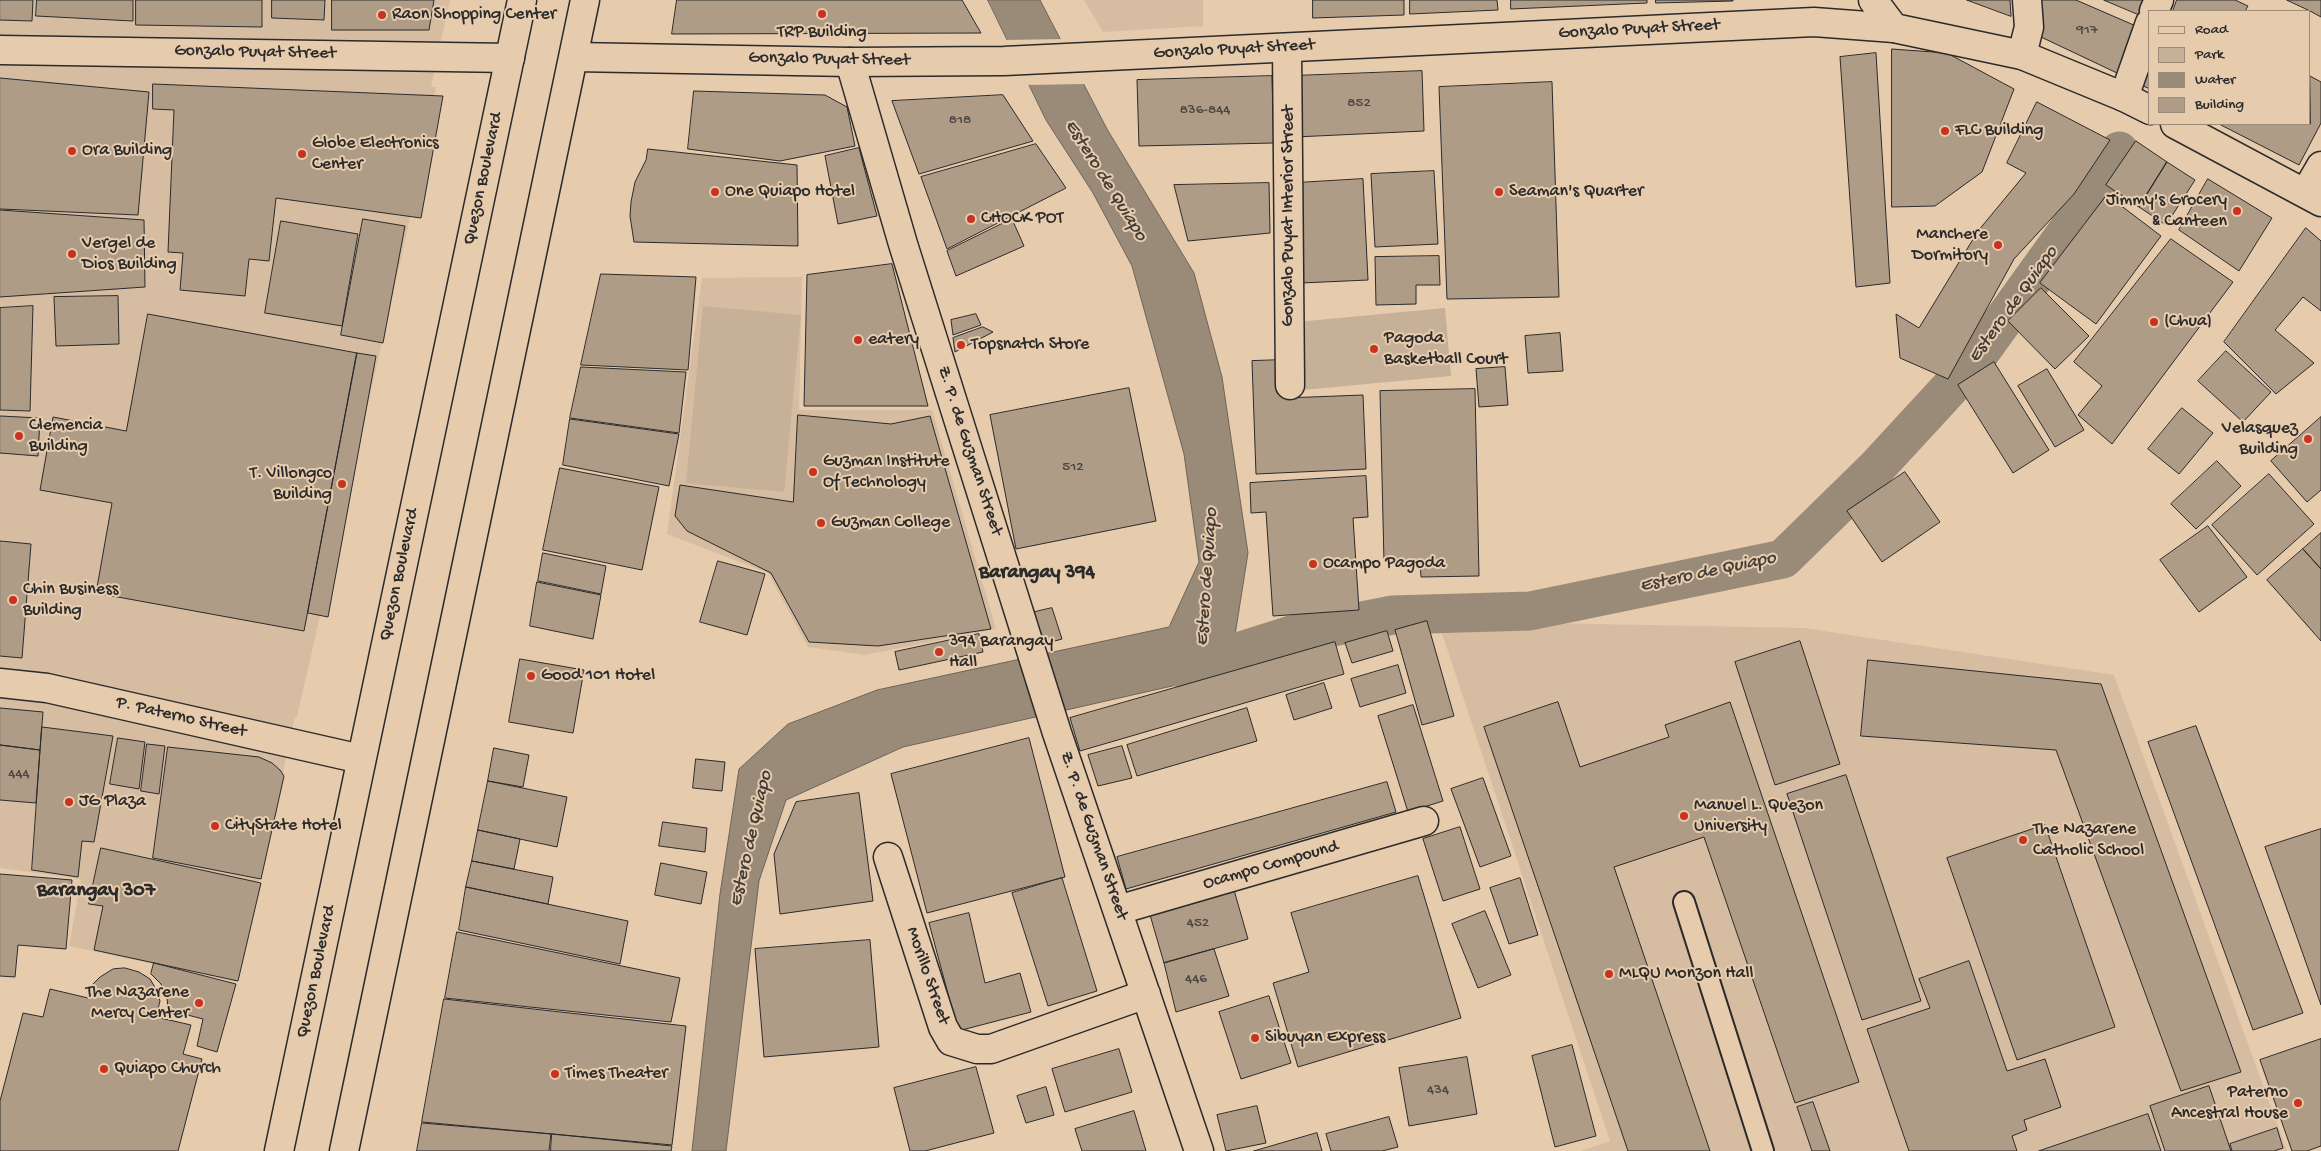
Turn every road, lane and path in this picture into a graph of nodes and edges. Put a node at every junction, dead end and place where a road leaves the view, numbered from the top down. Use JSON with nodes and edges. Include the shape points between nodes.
{"nodes":[{"id":1,"x":522,"y":0,"type":"edge"},
{"id":2,"x":585,"y":0,"type":"edge"},
{"id":3,"x":1873,"y":0,"type":"edge"},
{"id":4,"x":2027,"y":0,"type":"edge"},
{"id":5,"x":1894,"y":28,"type":"junction"},
{"id":6,"x":2148,"y":29,"type":"edge"},
{"id":7,"x":1287,"y":48,"type":"junction"},
{"id":8,"x":0,"y":50,"type":"edge"},
{"id":9,"x":2022,"y":55,"type":"junction"},
{"id":10,"x":510,"y":58,"type":"junction"},
{"id":11,"x":574,"y":58,"type":"junction"},
{"id":12,"x":850,"y":62,"type":"junction"},
{"id":13,"x":2124,"y":97,"type":"junction"},
{"id":14,"x":2148,"y":109,"type":"edge"},
{"id":15,"x":2178,"y":125,"type":"edge"},
{"id":16,"x":2321,"y":166,"type":"edge"},
{"id":17,"x":2314,"y":197,"type":"edge"},
{"id":18,"x":1290,"y":385,"type":"dead end"},
{"id":19,"x":0,"y":683,"type":"edge"},
{"id":20,"x":361,"y":758,"type":"junction"},
{"id":21,"x":1424,"y":821,"type":"dead end"},
{"id":22,"x":888,"y":857,"type":"dead end"},
{"id":23,"x":1684,"y":902,"type":"dead end"},
{"id":24,"x":1118,"y":910,"type":"junction"},
{"id":25,"x":1146,"y":994,"type":"junction"},
{"id":26,"x":279,"y":1151,"type":"edge"},
{"id":27,"x":344,"y":1151,"type":"edge"},
{"id":28,"x":1199,"y":1151,"type":"edge"},
{"id":29,"x":1763,"y":1151,"type":"edge"}],
"edges":[{"from":1,"to":10,"type":"street","name":"Quezon Boulevard"},
{"from":2,"to":11,"type":"street"},
{"from":3,"to":5,"type":"street"},
{"from":4,"to":9,"type":"street","via":[[2029,27]]},
{"from":5,"to":7,"type":"street","name":"Gonzalo Puyat Street","via":[[1814,22]]},
{"from":5,"to":9,"type":"street","name":"Gonzalo Puyat Street"},
{"from":6,"to":13,"type":"street"},
{"from":7,"to":12,"type":"street","name":"Gonzalo Puyat Street","via":[[1004,61]]},
{"from":7,"to":18,"type":"street","name":"Gonzalo Puyat Interior Street"},
{"from":8,"to":10,"type":"street","name":"Gonzalo Puyat Street"},
{"from":9,"to":13,"type":"street","name":"Gonzalo Puyat Street"},
{"from":10,"to":20,"type":"street","name":"Quezon Boulevard"},
{"from":11,"to":12,"type":"street","name":"Gonzalo Puyat Street"},
{"from":11,"to":27,"type":"street"},
{"from":12,"to":24,"type":"street","name":"Z. P. de Guzman Street","via":[[903,244],[1057,733]]},
{"from":13,"to":14,"type":"street","name":"Gonzalo Puyat Street"},
{"from":15,"to":17,"type":"street"},
{"from":16,"to":17,"type":"street"},
{"from":19,"to":20,"type":"street","name":"P. Paterno Street","via":[[47,688]]},
{"from":20,"to":26,"type":"street","name":"Quezon Boulevard"},
{"from":21,"to":24,"type":"street","name":"Ocampo Compound"},
{"from":22,"to":25,"type":"street","name":"Morillo Street","via":[[943,1027],[952,1041],[977,1049],[991,1049]]},
{"from":23,"to":29,"type":"lane"},
{"from":24,"to":25,"type":"street","name":"Z. P. de Guzman Street"},
{"from":25,"to":28,"type":"street","name":"Z. P. de Guzman Street"}]}
